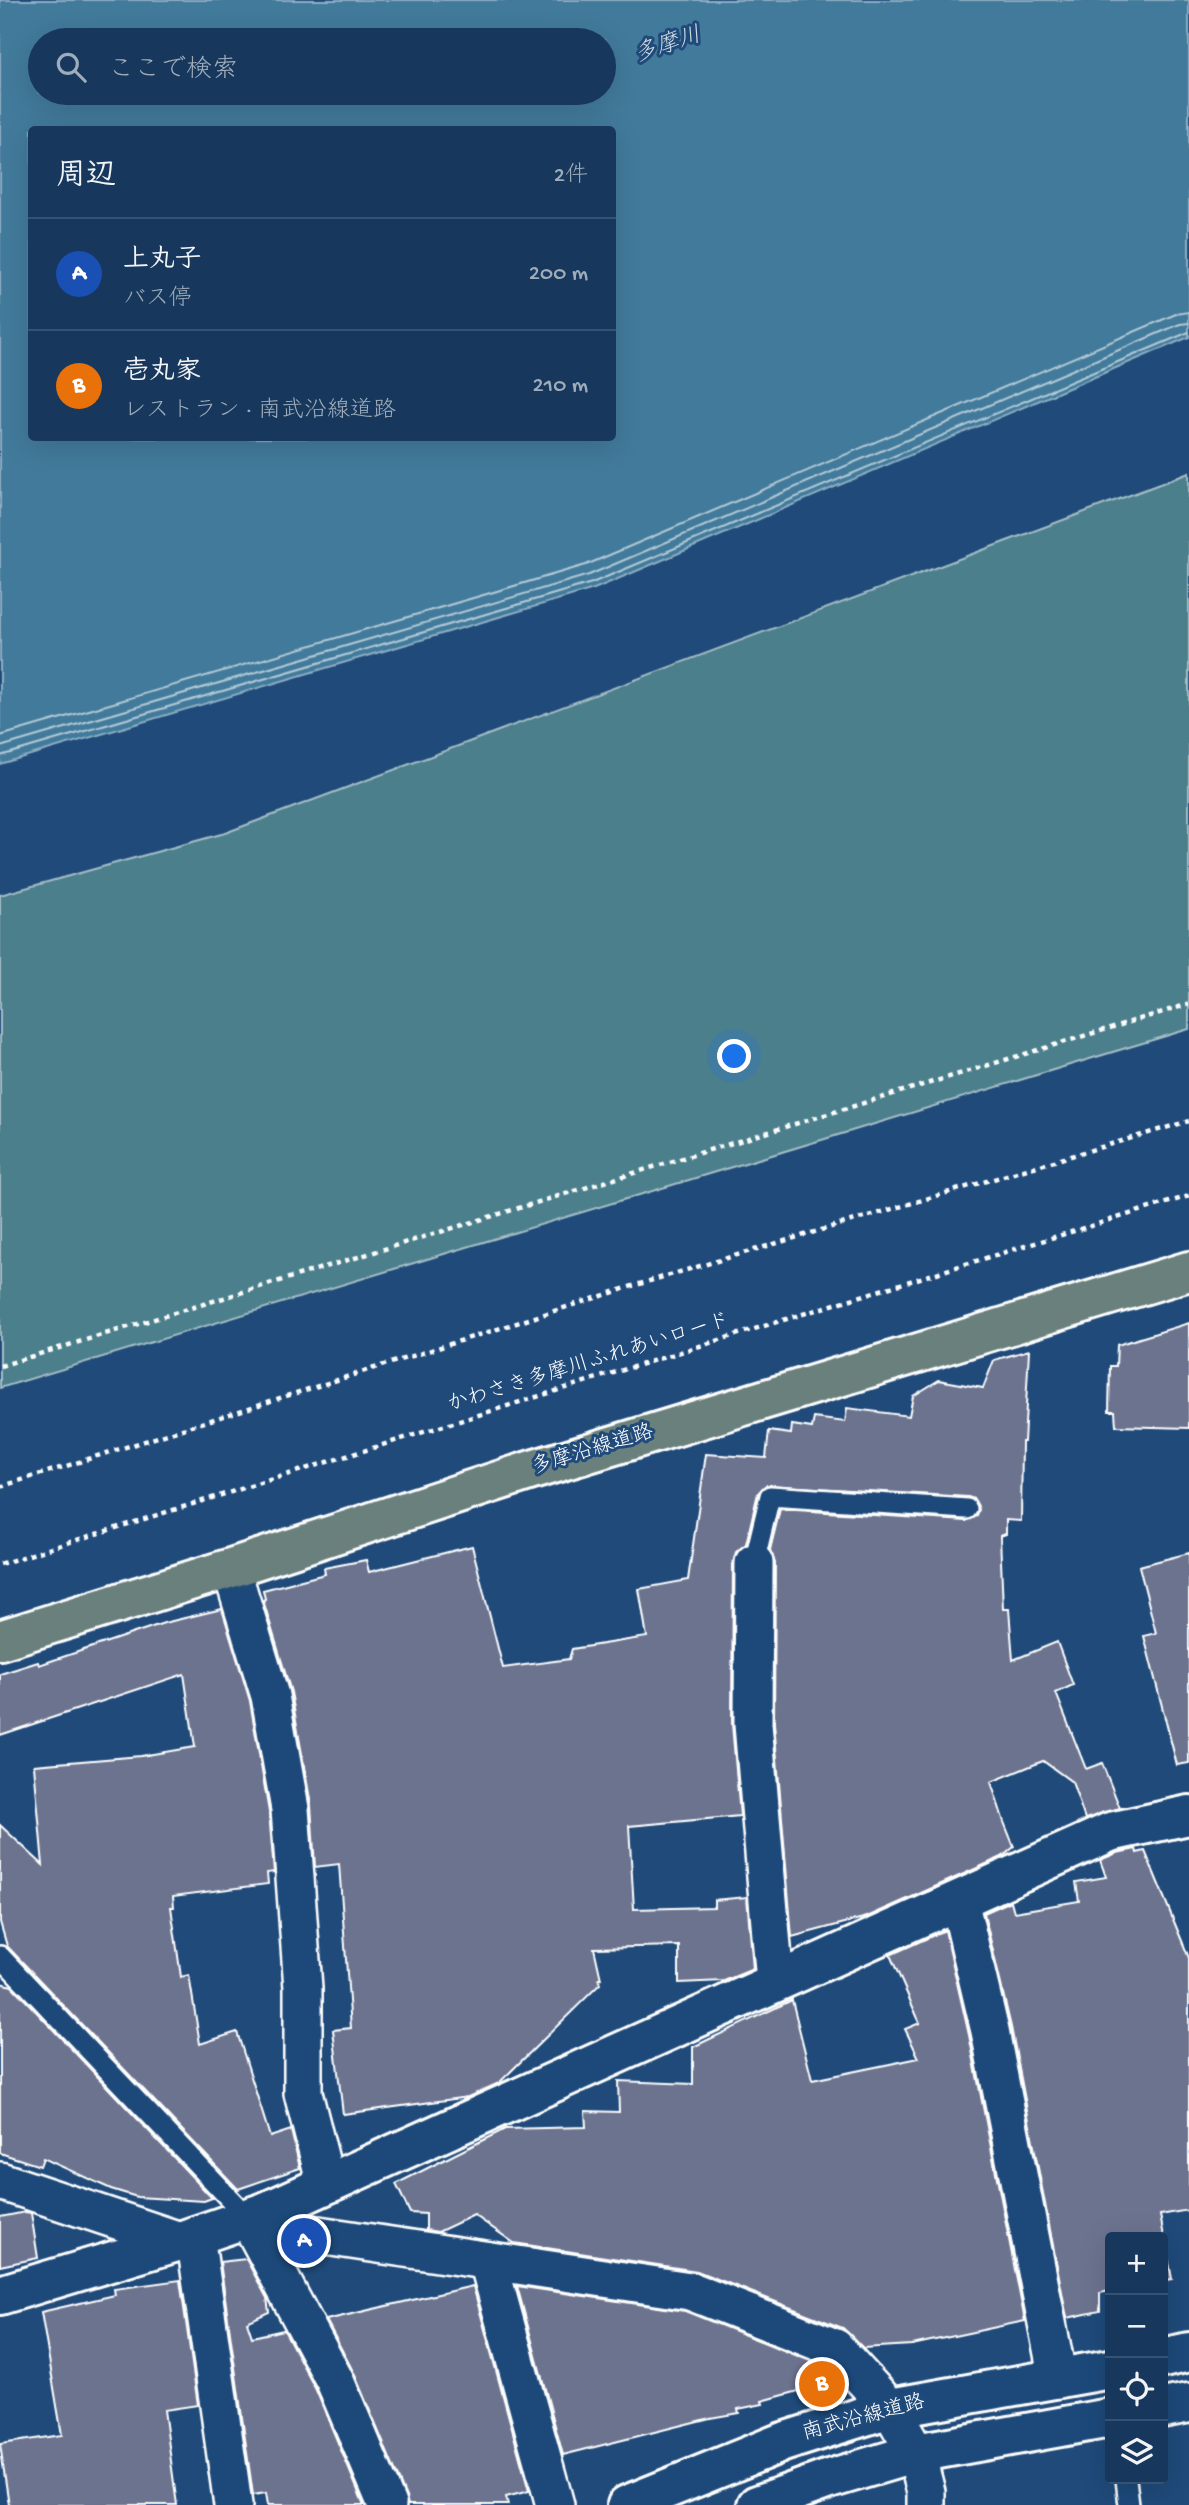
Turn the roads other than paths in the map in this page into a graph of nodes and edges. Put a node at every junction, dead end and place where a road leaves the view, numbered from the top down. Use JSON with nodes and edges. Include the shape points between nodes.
{"nodes":[{"id":1,"x":1189,"y":1271,"type":"edge"},
{"id":2,"x":967,"y":1509,"type":"dead end"},
{"id":3,"x":754,"y":1563,"type":"joint"},
{"id":4,"x":231,"y":1568,"type":"junction"},
{"id":5,"x":0,"y":1640,"type":"edge"},
{"id":6,"x":1189,"y":1815,"type":"edge"},
{"id":7,"x":959,"y":1900,"type":"junction"},
{"id":8,"x":0,"y":1956,"type":"edge"},
{"id":9,"x":775,"y":1982,"type":"junction"},
{"id":10,"x":0,"y":2181,"type":"edge"},
{"id":11,"x":326,"y":2184,"type":"junction"},
{"id":12,"x":248,"y":2218,"type":"junction"},
{"id":13,"x":188,"y":2238,"type":"junction"},
{"id":14,"x":488,"y":2261,"type":"junction"},
{"id":15,"x":0,"y":2295,"type":"edge"},
{"id":16,"x":1189,"y":2353,"type":"edge"},
{"id":17,"x":1168,"y":2357,"type":"edge"},
{"id":18,"x":1105,"y":2369,"type":"edge"},
{"id":19,"x":1058,"y":2379,"type":"junction"},
{"id":20,"x":1189,"y":2403,"type":"edge"},
{"id":21,"x":1168,"y":2407,"type":"edge"},
{"id":22,"x":890,"y":2408,"type":"junction"},
{"id":23,"x":1105,"y":2419,"type":"edge"},
{"id":24,"x":916,"y":2453,"type":"junction"},
{"id":25,"x":1127,"y":2484,"type":"edge"},
{"id":26,"x":233,"y":2505,"type":"edge"},
{"id":27,"x":387,"y":2505,"type":"edge"},
{"id":28,"x":555,"y":2505,"type":"edge"},
{"id":29,"x":627,"y":2505,"type":"edge"},
{"id":30,"x":757,"y":2505,"type":"edge"},
{"id":31,"x":926,"y":2505,"type":"edge"},
{"id":32,"x":1129,"y":2505,"type":"edge"}],
"edges":[{"from":1,"to":4,"type":"main road","name":"多摩沿線道路","via":[[532,1470]]},
{"from":2,"to":3,"type":"lane","via":[[770,1496]]},
{"from":3,"to":9,"type":"street","via":[[753,1724]]},
{"from":4,"to":5,"type":"main road","name":"多摩沿線道路"},
{"from":4,"to":11,"type":"street","via":[[270,1696],[290,1809],[303,1988],[303,2093]]},
{"from":6,"to":7,"type":"street","via":[[1110,1832]]},
{"from":7,"to":9,"type":"street"},
{"from":7,"to":19,"type":"street","via":[[990,2031]]},
{"from":8,"to":12,"type":"lane"},
{"from":9,"to":11,"type":"street"},
{"from":10,"to":13,"type":"street"},
{"from":11,"to":12,"type":"street"},
{"from":12,"to":13,"type":"street"},
{"from":12,"to":14,"type":"street","via":[[285,2231]]},
{"from":12,"to":27,"type":"street","via":[[335,2381]]},
{"from":13,"to":15,"type":"street"},
{"from":13,"to":26,"type":"street"},
{"from":14,"to":22,"type":"street","via":[[690,2291],[835,2348]]},
{"from":14,"to":28,"type":"street"},
{"from":16,"to":17,"type":"street"},
{"from":18,"to":19,"type":"street","name":"南武沿線道路"},
{"from":19,"to":22,"type":"street","name":"南武沿線道路"},
{"from":20,"to":21,"type":"street"},
{"from":22,"to":24,"type":"street"},
{"from":22,"to":29,"type":"street","name":"南武沿線道路","via":[[783,2442]]},
{"from":23,"to":24,"type":"street"},
{"from":24,"to":30,"type":"street"},
{"from":24,"to":31,"type":"street"},
{"from":25,"to":32,"type":"lane"}]}
